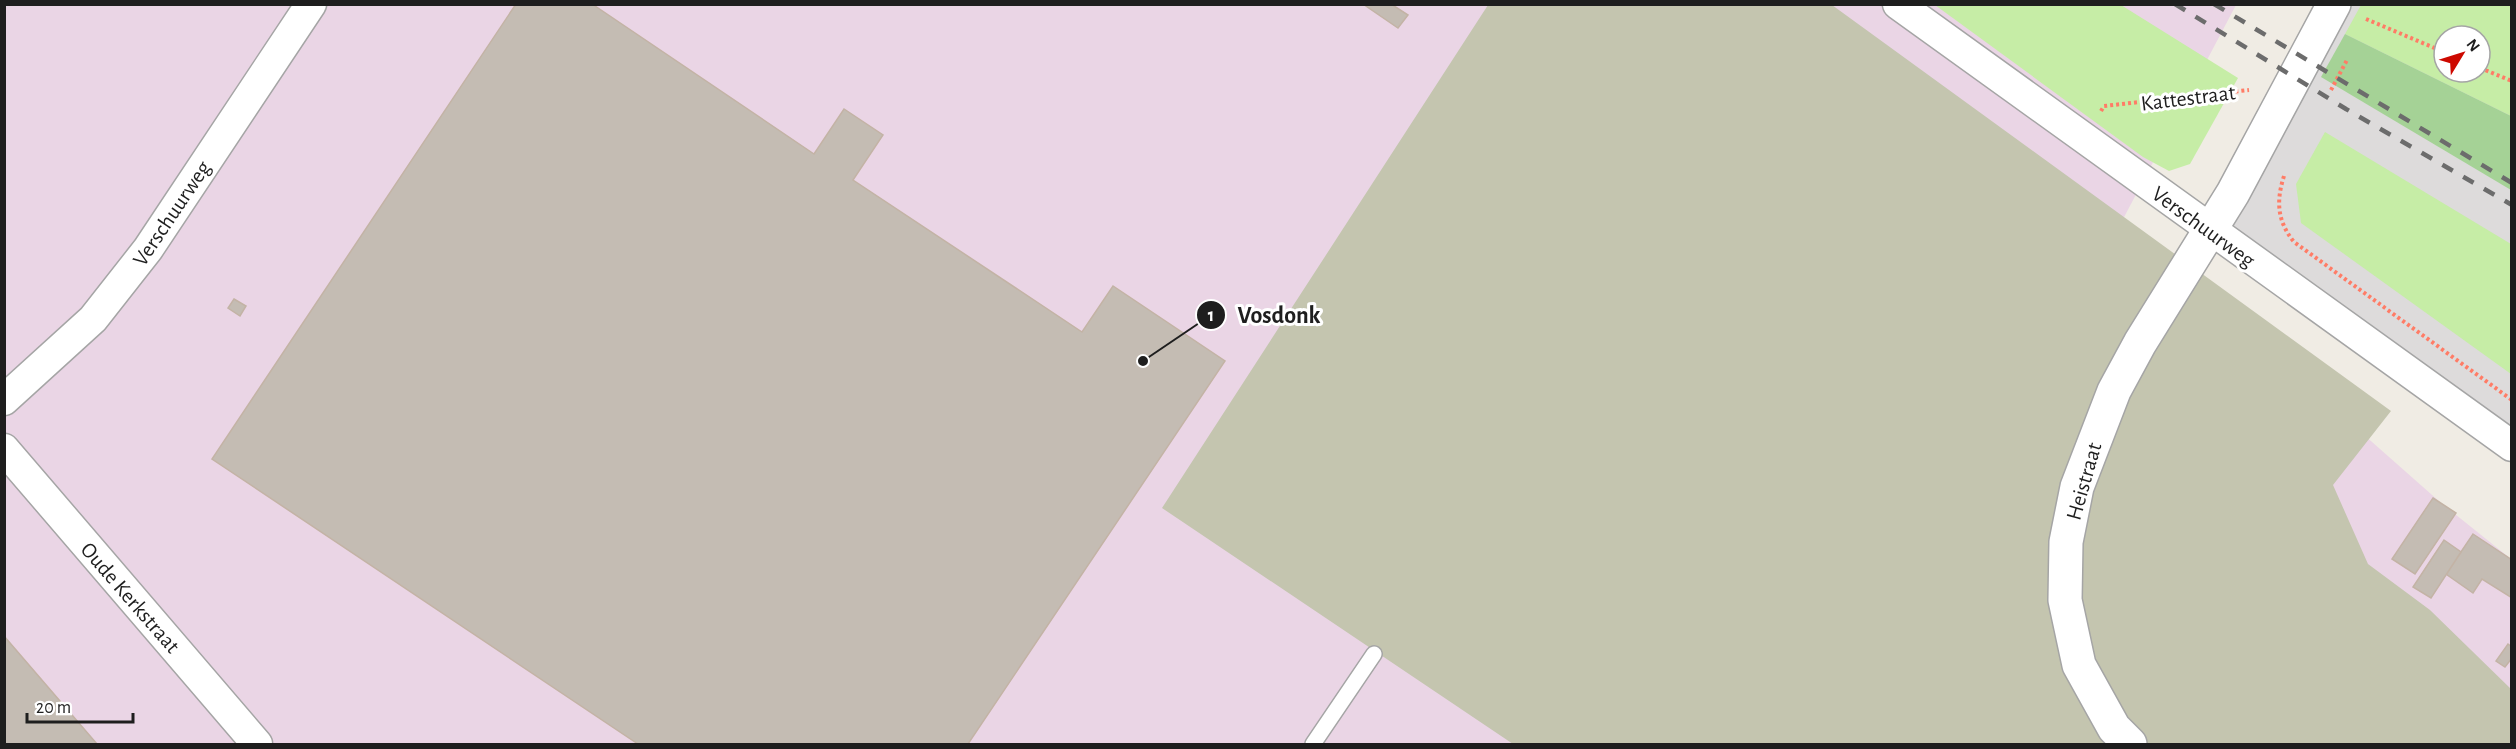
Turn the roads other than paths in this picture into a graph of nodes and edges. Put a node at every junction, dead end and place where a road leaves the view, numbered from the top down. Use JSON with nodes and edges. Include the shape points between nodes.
{"nodes":[{"id":1,"x":311,"y":4,"type":"edge"},
{"id":2,"x":1898,"y":4,"type":"edge"},
{"id":3,"x":2334,"y":4,"type":"edge"},
{"id":4,"x":2210,"y":230,"type":"junction"},
{"id":5,"x":4,"y":400,"type":"edge"},
{"id":6,"x":2511,"y":446,"type":"edge"},
{"id":7,"x":4,"y":449,"type":"edge"},
{"id":8,"x":1374,"y":654,"type":"dead end"},
{"id":9,"x":257,"y":744,"type":"edge"},
{"id":10,"x":1313,"y":744,"type":"edge"},
{"id":11,"x":2130,"y":744,"type":"edge"}],
"edges":[{"from":1,"to":5,"type":"street","name":"Verschuurweg","via":[[121,286],[93,319]]},
{"from":2,"to":4,"type":"street","name":"Verschuurweg"},
{"from":3,"to":4,"type":"street"},
{"from":4,"to":6,"type":"street","name":"Verschuurweg"},
{"from":4,"to":11,"type":"street","name":"Heistraat","via":[[2114,391],[2077,487],[2066,542],[2065,600],[2079,665],[2114,728]]},
{"from":7,"to":9,"type":"street","name":"Oude Kerkstraat"},
{"from":8,"to":10,"type":"lane"}]}
